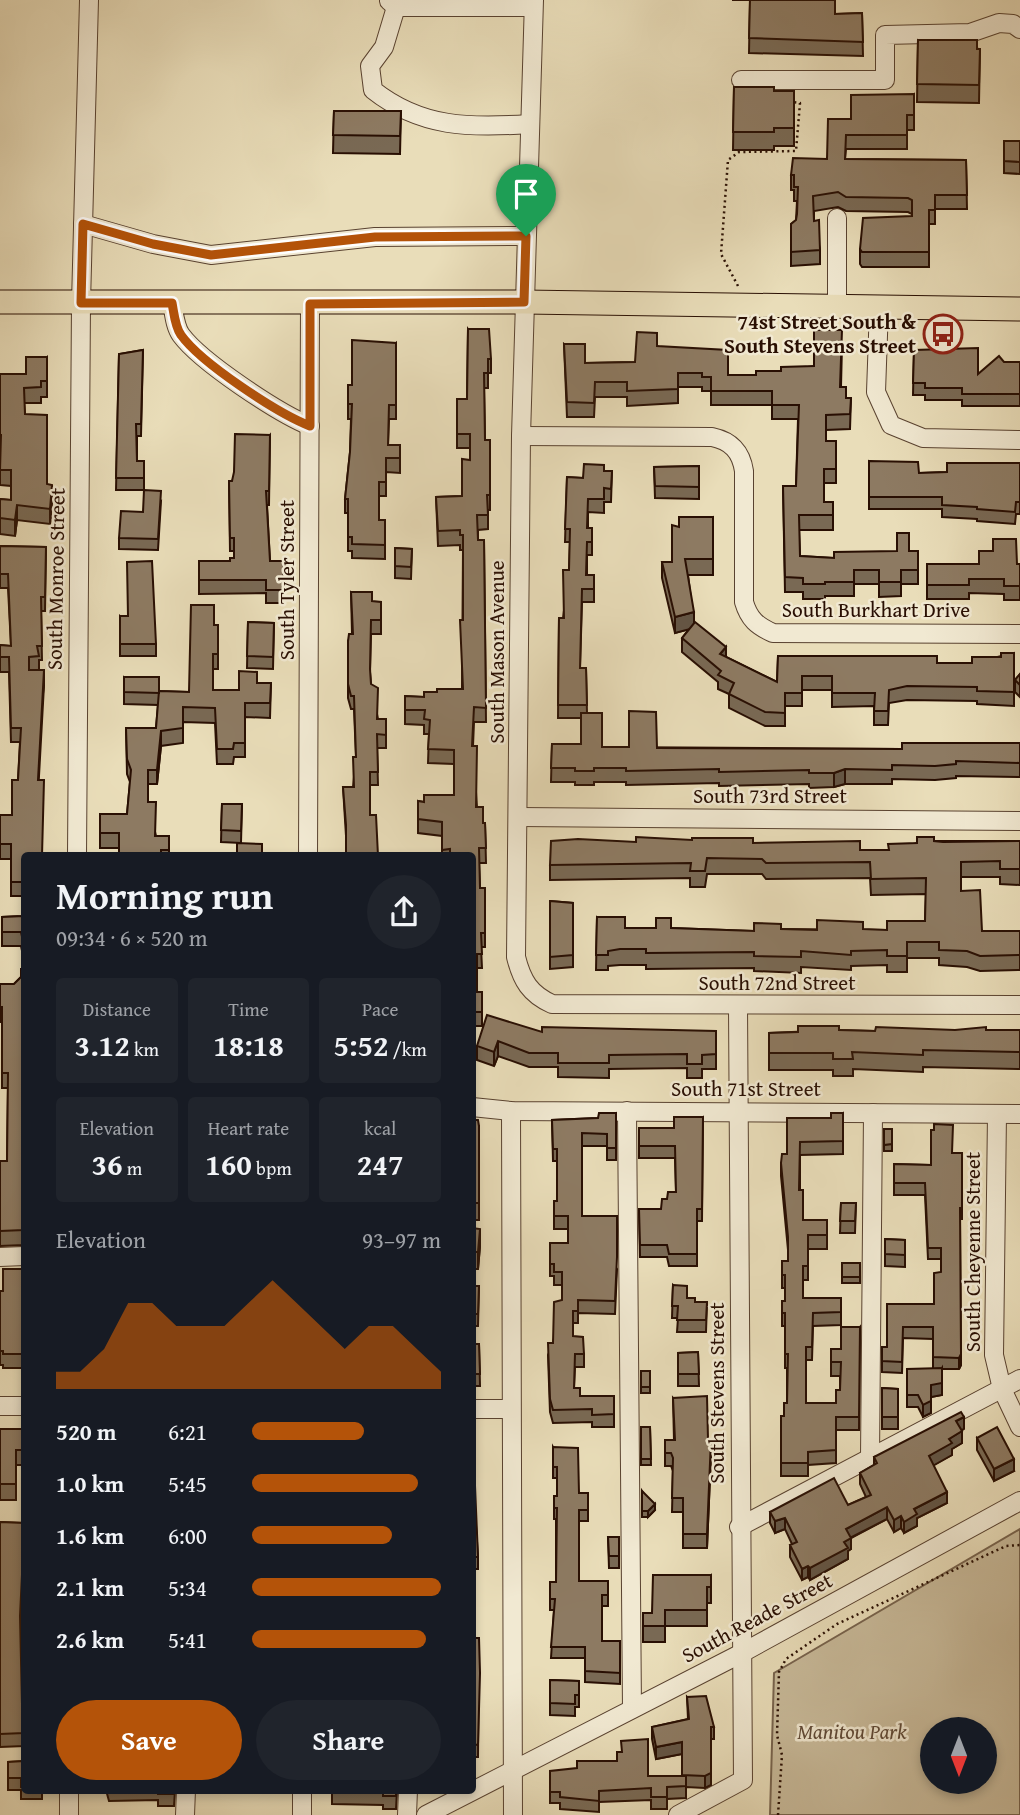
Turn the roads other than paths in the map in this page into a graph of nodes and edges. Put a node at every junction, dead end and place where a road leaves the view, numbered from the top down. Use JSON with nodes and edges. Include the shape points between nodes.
{"nodes":[{"id":1,"x":89,"y":0,"type":"edge"},
{"id":2,"x":392,"y":4,"type":"edge"},
{"id":3,"x":533,"y":4,"type":"edge"},
{"id":4,"x":1020,"y":29,"type":"edge"},
{"id":5,"x":741,"y":80,"type":"dead end"},
{"id":6,"x":530,"y":124,"type":"junction"},
{"id":7,"x":837,"y":218,"type":"dead end"},
{"id":8,"x":83,"y":224,"type":"junction"},
{"id":9,"x":526,"y":236,"type":"junction"},
{"id":10,"x":0,"y":302,"type":"edge"},
{"id":11,"x":524,"y":302,"type":"junction"},
{"id":12,"x":81,"y":303,"type":"junction"},
{"id":13,"x":172,"y":303,"type":"junction"},
{"id":14,"x":310,"y":304,"type":"junction"},
{"id":15,"x":837,"y":307,"type":"junction"},
{"id":16,"x":879,"y":307,"type":"junction"},
{"id":17,"x":1020,"y":309,"type":"edge"},
{"id":18,"x":310,"y":426,"type":"junction"},
{"id":19,"x":521,"y":436,"type":"junction"},
{"id":20,"x":1020,"y":440,"type":"edge"},
{"id":21,"x":1020,"y":634,"type":"edge"},
{"id":22,"x":519,"y":817,"type":"junction"},
{"id":23,"x":1020,"y":821,"type":"edge"},
{"id":24,"x":77,"y":852,"type":"edge"},
{"id":25,"x":308,"y":852,"type":"edge"},
{"id":26,"x":536,"y":997,"type":"joint"},
{"id":27,"x":1020,"y":1005,"type":"edge"},
{"id":28,"x":738,"y":1006,"type":"junction"},
{"id":29,"x":476,"y":1107,"type":"edge"},
{"id":30,"x":511,"y":1111,"type":"junction"},
{"id":31,"x":627,"y":1111,"type":"junction"},
{"id":32,"x":739,"y":1112,"type":"junction"},
{"id":33,"x":873,"y":1113,"type":"junction"},
{"id":34,"x":997,"y":1114,"type":"junction"},
{"id":35,"x":1020,"y":1114,"type":"edge"},
{"id":36,"x":21,"y":1256,"type":"edge"},
{"id":37,"x":0,"y":1257,"type":"edge"},
{"id":38,"x":1020,"y":1379,"type":"edge"},
{"id":39,"x":1002,"y":1389,"type":"junction"},
{"id":40,"x":0,"y":1406,"type":"edge"},
{"id":41,"x":21,"y":1406,"type":"edge"},
{"id":42,"x":476,"y":1409,"type":"edge"},
{"id":43,"x":510,"y":1409,"type":"junction"},
{"id":44,"x":1020,"y":1427,"type":"edge"},
{"id":45,"x":870,"y":1458,"type":"junction"},
{"id":46,"x":1020,"y":1501,"type":"edge"},
{"id":47,"x":740,"y":1527,"type":"junction"},
{"id":48,"x":740,"y":1654,"type":"junction"},
{"id":49,"x":632,"y":1709,"type":"junction"},
{"id":50,"x":513,"y":1771,"type":"junction"},
{"id":51,"x":476,"y":1790,"type":"edge"},
{"id":52,"x":69,"y":1794,"type":"edge"},
{"id":53,"x":186,"y":1794,"type":"edge"},
{"id":54,"x":302,"y":1794,"type":"edge"},
{"id":55,"x":408,"y":1794,"type":"edge"},
{"id":56,"x":468,"y":1794,"type":"edge"},
{"id":57,"x":69,"y":1815,"type":"edge"},
{"id":58,"x":185,"y":1815,"type":"edge"},
{"id":59,"x":302,"y":1815,"type":"edge"},
{"id":60,"x":407,"y":1815,"type":"edge"},
{"id":61,"x":426,"y":1815,"type":"edge"},
{"id":62,"x":513,"y":1815,"type":"edge"},
{"id":63,"x":678,"y":1815,"type":"edge"}],
"edges":[{"from":1,"to":8,"type":"street","name":"South Monroe Street"},
{"from":2,"to":3,"type":"street"},
{"from":2,"to":6,"type":"street","via":[[384,47],[369,66],[373,90],[397,109],[452,126]]},
{"from":3,"to":6,"type":"street","name":"South Mason Avenue"},
{"from":4,"to":5,"type":"street","via":[[999,23],[970,33],[885,35],[885,80]]},
{"from":6,"to":9,"type":"street","name":"South Mason Avenue"},
{"from":7,"to":15,"type":"street"},
{"from":8,"to":9,"type":"street","via":[[211,255],[375,237]]},
{"from":8,"to":12,"type":"street","name":"South Monroe Street"},
{"from":9,"to":11,"type":"street","name":"South Mason Avenue"},
{"from":10,"to":12,"type":"main road"},
{"from":11,"to":14,"type":"main road"},
{"from":11,"to":15,"type":"main road"},
{"from":11,"to":19,"type":"street","name":"South Mason Avenue"},
{"from":12,"to":13,"type":"main road"},
{"from":12,"to":24,"type":"street","name":"South Monroe Street"},
{"from":13,"to":14,"type":"main road"},
{"from":13,"to":18,"type":"street","via":[[178,332],[193,348],[288,417]]},
{"from":14,"to":18,"type":"street","name":"South Tyler Street"},
{"from":15,"to":16,"type":"main road"},
{"from":16,"to":17,"type":"main road"},
{"from":16,"to":20,"type":"street","via":[[876,392],[891,425],[923,438]]},
{"from":18,"to":25,"type":"street","name":"South Tyler Street"},
{"from":19,"to":21,"type":"street","name":"South Burkhart Drive","via":[[712,437],[730,443],[744,471],[744,602],[760,628],[773,633]]},
{"from":19,"to":22,"type":"street","name":"South Mason Avenue"},
{"from":22,"to":23,"type":"street","name":"South 73rd Street"},
{"from":22,"to":26,"type":"street","name":"South Mason Avenue","via":[[516,957],[524,982]]},
{"from":26,"to":28,"type":"street","name":"South 72nd Street","via":[[552,1004]]},
{"from":27,"to":28,"type":"street","name":"South 72nd Street"},
{"from":28,"to":32,"type":"street","name":"South Stevens Street"},
{"from":29,"to":30,"type":"street","name":"South 71st Street"},
{"from":30,"to":31,"type":"street","name":"South 71st Street"},
{"from":30,"to":43,"type":"street"},
{"from":31,"to":32,"type":"street","name":"South 71st Street"},
{"from":31,"to":49,"type":"street"},
{"from":32,"to":33,"type":"street","name":"South 71st Street"},
{"from":32,"to":47,"type":"street","name":"South Stevens Street"},
{"from":33,"to":34,"type":"street","name":"South 71st Street"},
{"from":33,"to":45,"type":"street"},
{"from":34,"to":35,"type":"street","name":"South 71st Street"},
{"from":34,"to":39,"type":"street","name":"South Cheyenne Street","via":[[993,1325]]},
{"from":36,"to":37,"type":"street"},
{"from":38,"to":39,"type":"street"},
{"from":39,"to":44,"type":"street","name":"South Cheyenne Street"},
{"from":39,"to":45,"type":"street"},
{"from":40,"to":41,"type":"street"},
{"from":42,"to":43,"type":"street"},
{"from":43,"to":50,"type":"street"},
{"from":45,"to":47,"type":"street"},
{"from":46,"to":48,"type":"street","name":"South Reade Street"},
{"from":47,"to":48,"type":"street","name":"South Stevens Street"},
{"from":48,"to":49,"type":"street","name":"South Reade Street"},
{"from":48,"to":63,"type":"street","name":"South Stevens Street","via":[[743,1780]]},
{"from":49,"to":50,"type":"street","name":"South Reade Street"},
{"from":50,"to":51,"type":"street","name":"South Reade Street"},
{"from":50,"to":62,"type":"street"},
{"from":52,"to":57,"type":"street"},
{"from":53,"to":58,"type":"street"},
{"from":54,"to":59,"type":"street"},
{"from":55,"to":60,"type":"street"},
{"from":56,"to":61,"type":"street","name":"South Reade Street"}]}
